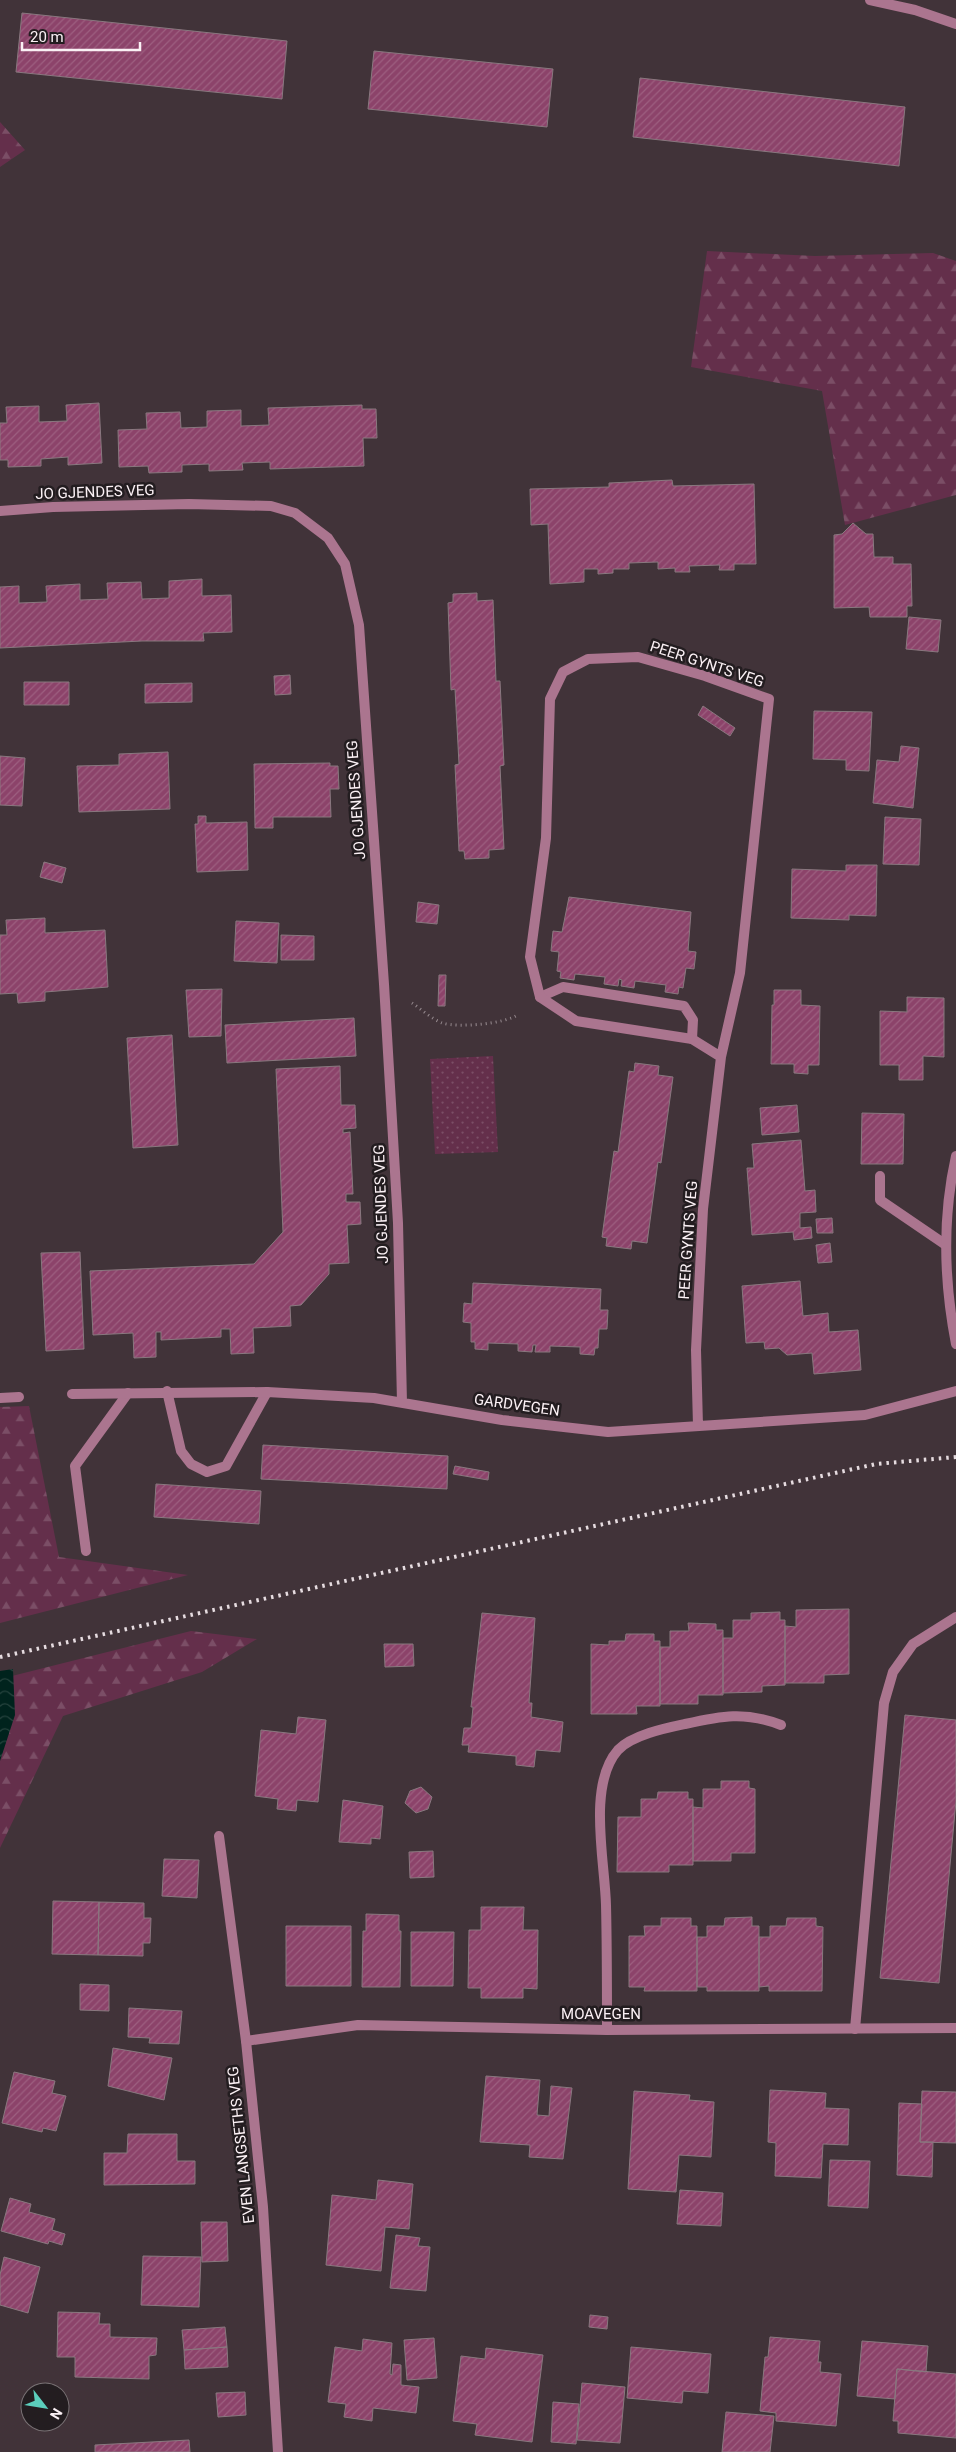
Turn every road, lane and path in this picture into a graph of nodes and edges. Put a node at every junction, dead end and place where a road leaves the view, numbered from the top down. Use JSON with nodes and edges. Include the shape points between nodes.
{"nodes":[{"id":1,"x":870,"y":0,"type":"edge"},
{"id":2,"x":956,"y":24,"type":"edge"},
{"id":3,"x":0,"y":511,"type":"edge"},
{"id":4,"x":384,"y":984,"type":"junction"},
{"id":5,"x":540,"y":998,"type":"junction"},
{"id":6,"x":692,"y":1039,"type":"junction"},
{"id":7,"x":721,"y":1057,"type":"junction"},
{"id":8,"x":956,"y":1156,"type":"edge"},
{"id":9,"x":880,"y":1176,"type":"dead end"},
{"id":10,"x":946,"y":1245,"type":"junction"},
{"id":11,"x":956,"y":1344,"type":"edge"},
{"id":12,"x":956,"y":1391,"type":"edge"},
{"id":13,"x":167,"y":1392,"type":"junction"},
{"id":14,"x":267,"y":1392,"type":"junction"},
{"id":15,"x":128,"y":1393,"type":"junction"},
{"id":16,"x":72,"y":1394,"type":"dead end"},
{"id":17,"x":19,"y":1397,"type":"dead end"},
{"id":18,"x":0,"y":1398,"type":"edge"},
{"id":19,"x":402,"y":1403,"type":"junction"},
{"id":20,"x":698,"y":1426,"type":"junction"},
{"id":21,"x":86,"y":1551,"type":"dead end"},
{"id":22,"x":956,"y":1617,"type":"edge"},
{"id":23,"x":780,"y":1725,"type":"dead end"},
{"id":24,"x":219,"y":1836,"type":"dead end"},
{"id":25,"x":956,"y":2028,"type":"edge"},
{"id":26,"x":855,"y":2029,"type":"junction"},
{"id":27,"x":607,"y":2030,"type":"junction"},
{"id":28,"x":246,"y":2041,"type":"junction"},
{"id":29,"x":278,"y":2452,"type":"edge"}],
"edges":[{"from":1,"to":2,"type":"street"},
{"from":3,"to":4,"type":"street","name":"JO GJENDES VEG","via":[[180,504],[271,506],[295,513],[328,538],[345,564],[359,625]]},
{"from":4,"to":5,"type":"path","via":[[442,1022],[484,1024],[513,1020]]},
{"from":4,"to":19,"type":"street","name":"JO GJENDES VEG","via":[[398,1224]]},
{"from":5,"to":6,"type":"street","via":[[576,1021]]},
{"from":5,"to":6,"type":"street","via":[[563,987],[684,1006],[693,1020]]},
{"from":5,"to":7,"type":"street","name":"PEER GYNTS VEG","via":[[530,957],[546,838],[550,699],[563,672],[588,660],[638,657],[705,676],[769,700],[740,972]]},
{"from":6,"to":7,"type":"street"},
{"from":7,"to":20,"type":"street","name":"PEER GYNTS VEG","via":[[703,1209],[696,1350]]},
{"from":8,"to":10,"type":"street","via":[[946,1222]]},
{"from":9,"to":10,"type":"street","via":[[880,1200]]},
{"from":10,"to":11,"type":"street"},
{"from":12,"to":20,"type":"street","name":"GARDVEGEN","via":[[865,1415]]},
{"from":13,"to":14,"type":"street","name":"GARDVEGEN"},
{"from":13,"to":14,"type":"street","via":[[181,1450],[191,1464],[207,1472],[226,1466]]},
{"from":13,"to":15,"type":"street","name":"GARDVEGEN"},
{"from":14,"to":19,"type":"street","name":"GARDVEGEN","via":[[374,1398]]},
{"from":15,"to":16,"type":"street","name":"GARDVEGEN"},
{"from":15,"to":21,"type":"street","via":[[75,1466]]},
{"from":17,"to":18,"type":"street"},
{"from":19,"to":20,"type":"street","name":"GARDVEGEN","via":[[502,1420],[608,1432]]},
{"from":22,"to":26,"type":"street","via":[[913,1644],[893,1672],[884,1703]]},
{"from":23,"to":27,"type":"street","via":[[764,1718],[740,1715],[660,1730],[619,1749],[608,1767],[600,1816],[605,1879]]},
{"from":24,"to":28,"type":"street","name":"EVEN LANGSETHS VEG"},
{"from":25,"to":26,"type":"street","name":"MOAVEGEN"},
{"from":26,"to":27,"type":"street","name":"MOAVEGEN"},
{"from":27,"to":28,"type":"street","name":"MOAVEGEN","via":[[358,2026]]},
{"from":28,"to":29,"type":"street","name":"EVEN LANGSETHS VEG","via":[[263,2207]]}]}
